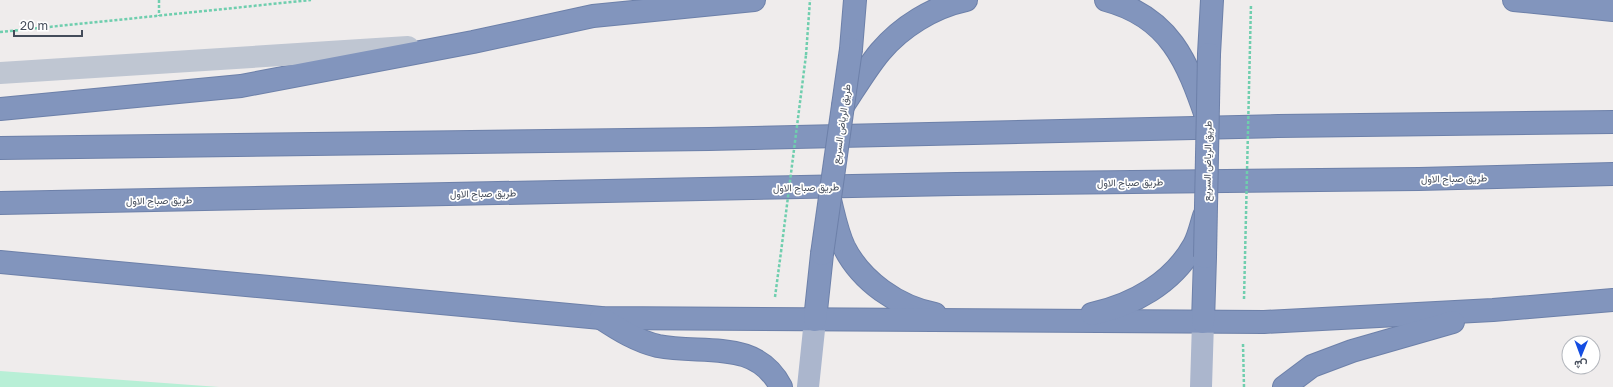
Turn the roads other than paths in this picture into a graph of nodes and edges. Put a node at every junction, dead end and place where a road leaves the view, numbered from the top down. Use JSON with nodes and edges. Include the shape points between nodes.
{"nodes":[{"id":1,"x":636,"y":0,"type":"edge"},
{"id":2,"x":754,"y":0,"type":"edge"},
{"id":3,"x":855,"y":0,"type":"edge"},
{"id":4,"x":966,"y":0,"type":"edge"},
{"id":5,"x":1106,"y":0,"type":"edge"},
{"id":6,"x":1212,"y":0,"type":"edge"},
{"id":7,"x":1514,"y":0,"type":"edge"},
{"id":8,"x":1613,"y":10,"type":"edge"},
{"id":9,"x":593,"y":16,"type":"junction"},
{"id":10,"x":473,"y":42,"type":"junction"},
{"id":11,"x":0,"y":73,"type":"edge"},
{"id":12,"x":843,"y":106,"type":"junction"},
{"id":13,"x":0,"y":109,"type":"edge"},
{"id":14,"x":1208,"y":121,"type":"junction"},
{"id":15,"x":1613,"y":122,"type":"edge"},
{"id":16,"x":0,"y":148,"type":"edge"},
{"id":17,"x":1613,"y":174,"type":"edge"},
{"id":18,"x":830,"y":200,"type":"junction"},
{"id":19,"x":0,"y":203,"type":"edge"},
{"id":20,"x":1206,"y":212,"type":"junction"},
{"id":21,"x":0,"y":262,"type":"edge"},
{"id":22,"x":1613,"y":300,"type":"edge"},
{"id":23,"x":1493,"y":310,"type":"junction"},
{"id":24,"x":601,"y":318,"type":"junction"},
{"id":25,"x":815,"y":320,"type":"junction"},
{"id":26,"x":984,"y":321,"type":"junction"},
{"id":27,"x":1058,"y":321,"type":"junction"},
{"id":28,"x":1203,"y":322,"type":"junction"},
{"id":29,"x":781,"y":387,"type":"edge"},
{"id":30,"x":808,"y":387,"type":"edge"},
{"id":31,"x":1201,"y":387,"type":"edge"},
{"id":32,"x":1284,"y":387,"type":"edge"}],
"edges":[{"from":1,"to":9,"type":"highway"},
{"from":2,"to":9,"type":"highway"},
{"from":3,"to":12,"type":"highway","name":"طريق الرياض السريع","bridge":true},
{"from":4,"to":12,"type":"highway","via":[[954,2],[927,14],[902,31],[880,52]]},
{"from":5,"to":14,"type":"highway","via":[[1125,5],[1150,20],[1171,40],[1186,65]]},
{"from":6,"to":14,"type":"highway","name":"طريق الرياض السريع","bridge":true},
{"from":7,"to":8,"type":"highway"},
{"from":9,"to":10,"type":"highway"},
{"from":10,"to":11,"type":"street"},
{"from":10,"to":13,"type":"highway","via":[[241,86]]},
{"from":12,"to":18,"type":"highway","name":"طريق الرياض السريع","bridge":true},
{"from":14,"to":20,"type":"highway","name":"طريق الرياض السريع","bridge":true},
{"from":15,"to":16,"type":"highway","via":[[1278,126],[686,139]]},
{"from":17,"to":19,"type":"highway","name":"طريق صباح الاول"},
{"from":18,"to":25,"type":"highway","name":"طريق الرياض السريع","bridge":true},
{"from":18,"to":26,"type":"highway","via":[[845,248],[860,270],[879,288],[902,303],[927,312]]},
{"from":20,"to":27,"type":"highway","via":[[1194,245],[1183,260],[1163,281],[1140,298],[1113,309]]},
{"from":20,"to":28,"type":"highway","name":"طريق الرياض السريع","bridge":true},
{"from":21,"to":24,"type":"highway"},
{"from":22,"to":23,"type":"highway"},
{"from":23,"to":28,"type":"highway","via":[[1327,320]]},
{"from":23,"to":32,"type":"highway","via":[[1352,350],[1312,366]]},
{"from":24,"to":25,"type":"highway"},
{"from":24,"to":29,"type":"highway","via":[[618,330],[657,346],[737,352],[751,357],[771,372]]},
{"from":25,"to":26,"type":"highway"},
{"from":25,"to":30,"type":"main road"},
{"from":26,"to":27,"type":"highway"},
{"from":27,"to":28,"type":"highway"},
{"from":28,"to":31,"type":"main road"}]}
